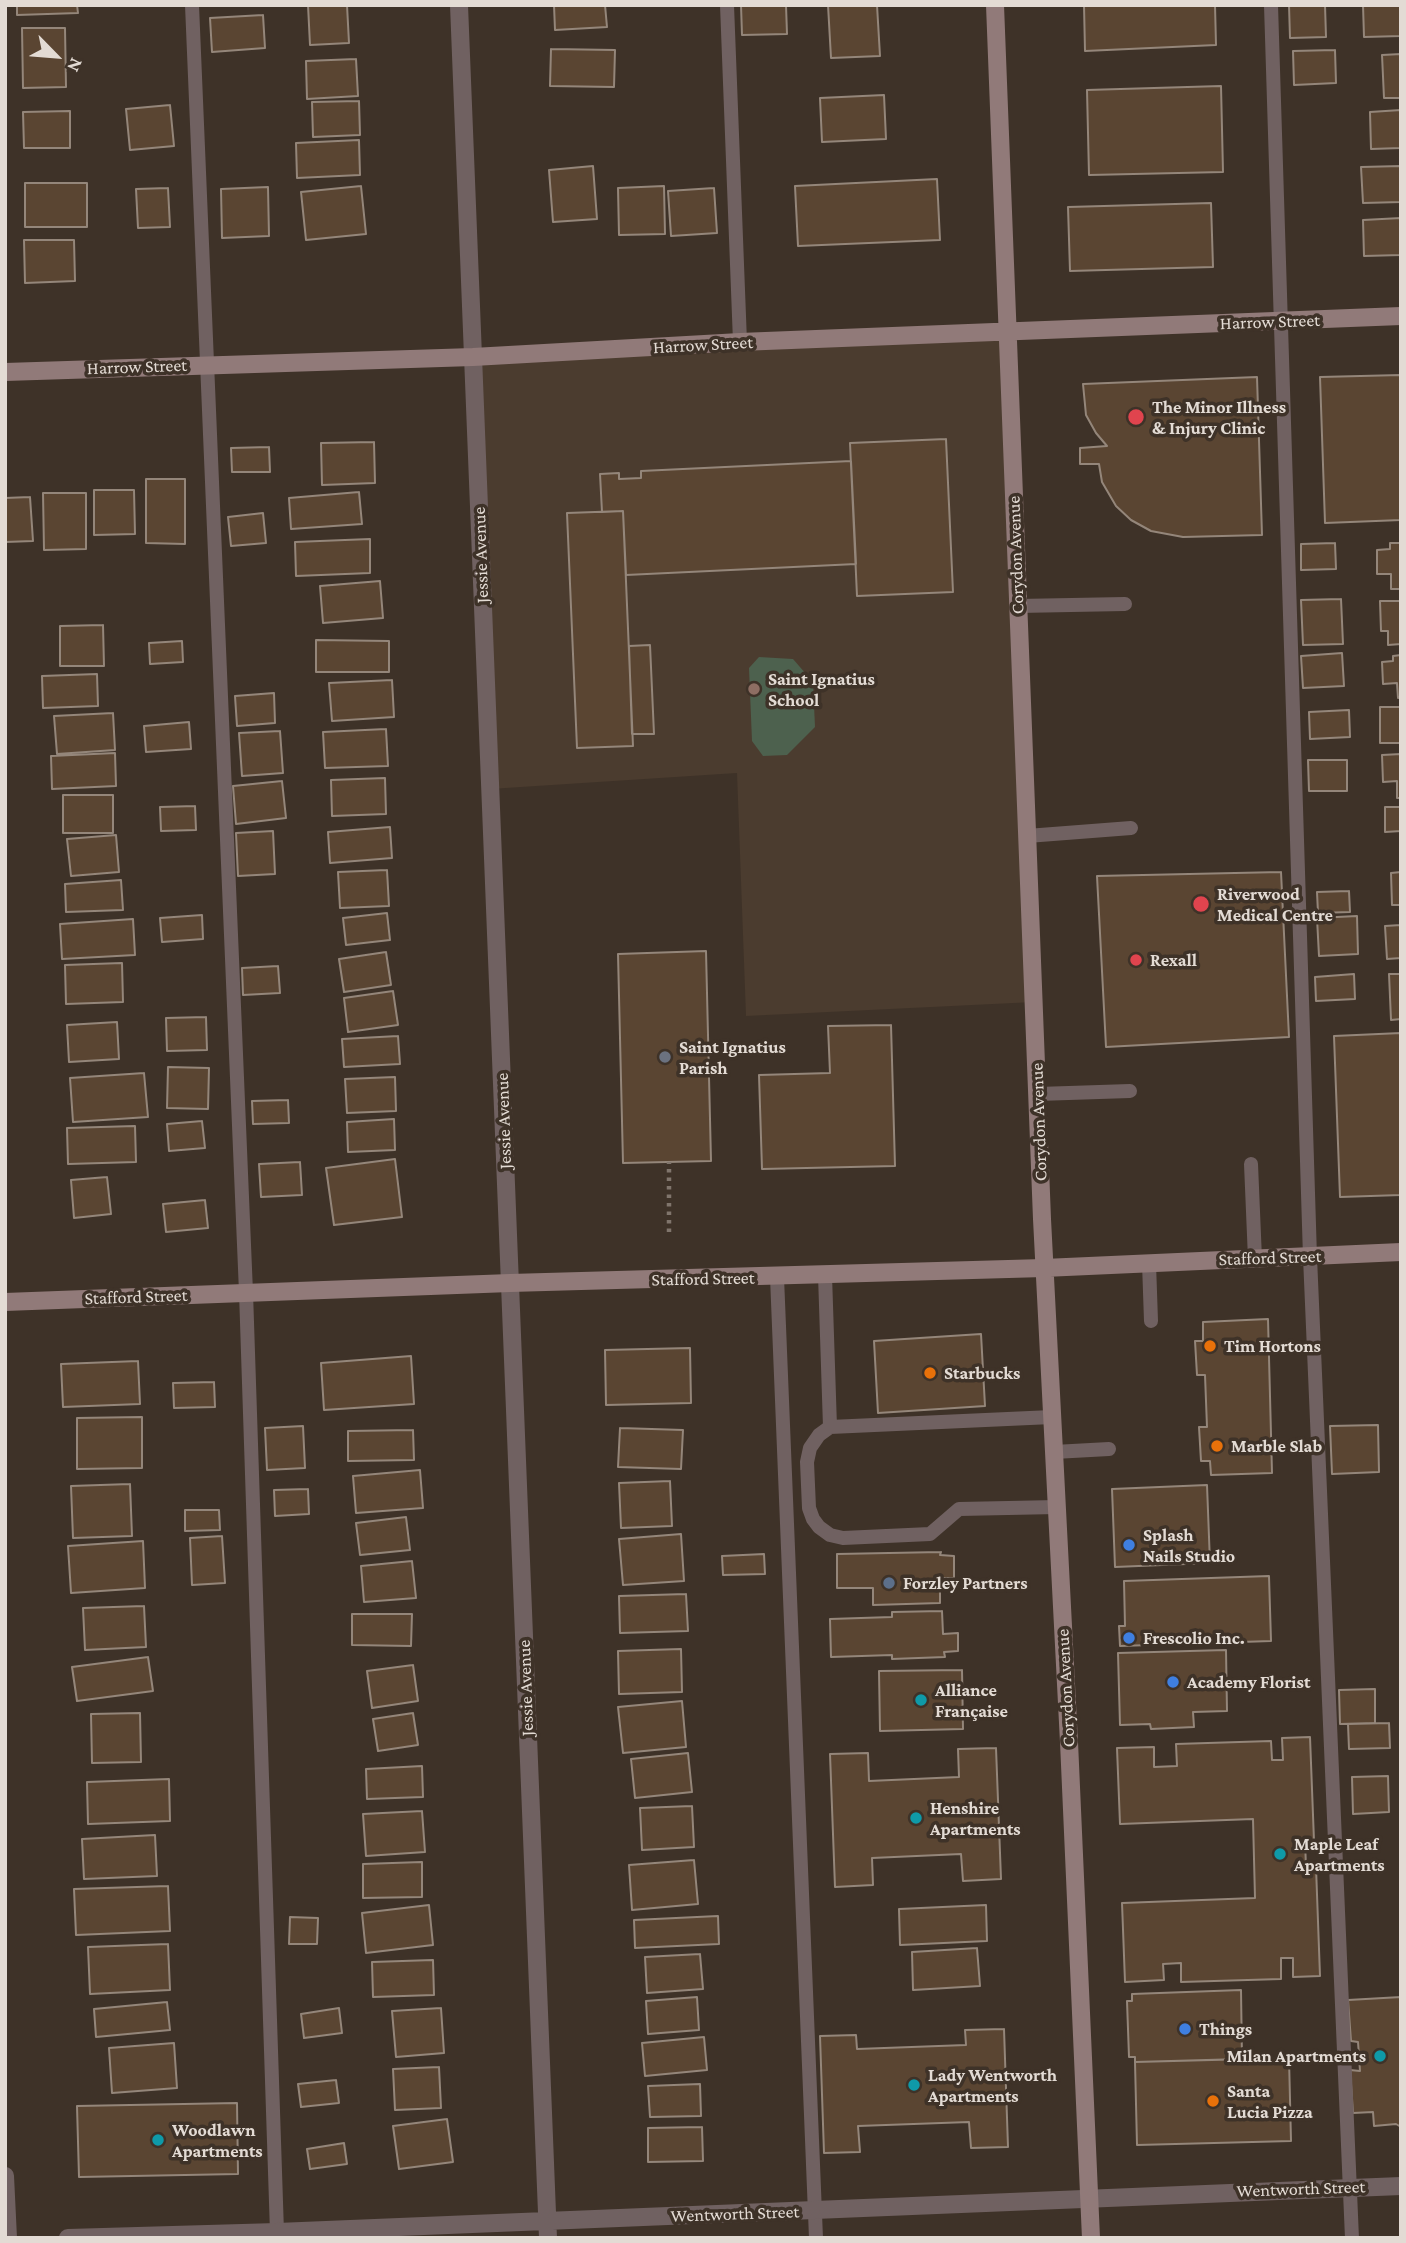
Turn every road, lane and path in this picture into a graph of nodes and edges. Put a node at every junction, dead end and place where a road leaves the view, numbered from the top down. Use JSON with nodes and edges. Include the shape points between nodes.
{"nodes":[{"id":1,"x":192,"y":5,"type":"edge"},
{"id":2,"x":459,"y":5,"type":"edge"},
{"id":3,"x":727,"y":5,"type":"edge"},
{"id":4,"x":995,"y":5,"type":"edge"},
{"id":5,"x":1271,"y":5,"type":"edge"},
{"id":6,"x":1401,"y":316,"type":"edge"},
{"id":7,"x":1282,"y":321,"type":"junction"},
{"id":8,"x":1008,"y":331,"type":"junction"},
{"id":9,"x":740,"y":342,"type":"junction"},
{"id":10,"x":473,"y":357,"type":"junction"},
{"id":11,"x":208,"y":365,"type":"junction"},
{"id":12,"x":5,"y":372,"type":"edge"},
{"id":13,"x":1125,"y":604,"type":"dead end"},
{"id":14,"x":1018,"y":606,"type":"junction"},
{"id":15,"x":1131,"y":828,"type":"dead end"},
{"id":16,"x":1027,"y":836,"type":"junction"},
{"id":17,"x":1130,"y":1091,"type":"dead end"},
{"id":18,"x":1038,"y":1094,"type":"junction"},
{"id":19,"x":669,"y":1162,"type":"dead end"},
{"id":20,"x":1251,"y":1164,"type":"dead end"},
{"id":21,"x":669,"y":1232,"type":"dead end"},
{"id":22,"x":1401,"y":1252,"type":"edge"},
{"id":23,"x":1310,"y":1257,"type":"junction"},
{"id":24,"x":1255,"y":1259,"type":"junction"},
{"id":25,"x":1149,"y":1264,"type":"junction"},
{"id":26,"x":1044,"y":1268,"type":"junction"},
{"id":27,"x":825,"y":1275,"type":"junction"},
{"id":28,"x":777,"y":1277,"type":"junction"},
{"id":29,"x":510,"y":1283,"type":"junction"},
{"id":30,"x":246,"y":1292,"type":"junction"},
{"id":31,"x":5,"y":1302,"type":"edge"},
{"id":32,"x":1151,"y":1321,"type":"dead end"},
{"id":33,"x":1052,"y":1416,"type":"junction"},
{"id":34,"x":830,"y":1427,"type":"junction"},
{"id":35,"x":1109,"y":1450,"type":"dead end"},
{"id":36,"x":1054,"y":1452,"type":"junction"},
{"id":37,"x":1057,"y":1507,"type":"junction"},
{"id":38,"x":5,"y":2176,"type":"edge"},
{"id":39,"x":1350,"y":2186,"type":"junction"},
{"id":40,"x":1401,"y":2186,"type":"edge"},
{"id":41,"x":1090,"y":2200,"type":"junction"},
{"id":42,"x":815,"y":2211,"type":"junction"},
{"id":43,"x":547,"y":2229,"type":"edge"},
{"id":44,"x":277,"y":2232,"type":"junction"},
{"id":45,"x":8,"y":2238,"type":"edge"},
{"id":46,"x":68,"y":2238,"type":"edge"},
{"id":47,"x":816,"y":2238,"type":"edge"},
{"id":48,"x":1091,"y":2238,"type":"edge"},
{"id":49,"x":1352,"y":2238,"type":"edge"}],
"edges":[{"from":1,"to":11,"type":"lane"},
{"from":2,"to":10,"type":"street","name":"Jessie Avenue"},
{"from":3,"to":9,"type":"lane"},
{"from":4,"to":8,"type":"street","name":"Corydon Avenue"},
{"from":5,"to":7,"type":"lane"},
{"from":6,"to":7,"type":"street","name":"Harrow Street"},
{"from":7,"to":8,"type":"street","name":"Harrow Street"},
{"from":7,"to":23,"type":"lane"},
{"from":8,"to":9,"type":"street","name":"Harrow Street"},
{"from":8,"to":14,"type":"street","name":"Corydon Avenue"},
{"from":9,"to":10,"type":"street","name":"Harrow Street"},
{"from":10,"to":11,"type":"street","name":"Harrow Street"},
{"from":10,"to":29,"type":"street","name":"Jessie Avenue"},
{"from":11,"to":12,"type":"street","name":"Harrow Street"},
{"from":11,"to":30,"type":"lane"},
{"from":13,"to":14,"type":"lane"},
{"from":14,"to":16,"type":"street","name":"Corydon Avenue"},
{"from":15,"to":16,"type":"lane"},
{"from":16,"to":18,"type":"street","name":"Corydon Avenue"},
{"from":17,"to":18,"type":"lane"},
{"from":18,"to":26,"type":"street","name":"Corydon Avenue"},
{"from":19,"to":21,"type":"path"},
{"from":20,"to":24,"type":"lane"},
{"from":22,"to":23,"type":"street","name":"Stafford Street"},
{"from":23,"to":24,"type":"street","name":"Stafford Street"},
{"from":23,"to":39,"type":"lane"},
{"from":24,"to":25,"type":"street","name":"Stafford Street"},
{"from":25,"to":26,"type":"street","name":"Stafford Street"},
{"from":25,"to":32,"type":"lane"},
{"from":26,"to":27,"type":"street","name":"Stafford Street"},
{"from":26,"to":33,"type":"street","name":"Corydon Avenue"},
{"from":27,"to":28,"type":"street","name":"Stafford Street"},
{"from":27,"to":34,"type":"lane"},
{"from":28,"to":29,"type":"street","name":"Stafford Street"},
{"from":28,"to":42,"type":"lane"},
{"from":29,"to":30,"type":"street","name":"Stafford Street"},
{"from":29,"to":43,"type":"street","name":"Jessie Avenue"},
{"from":30,"to":31,"type":"street","name":"Stafford Street"},
{"from":30,"to":44,"type":"lane"},
{"from":33,"to":34,"type":"lane"},
{"from":33,"to":36,"type":"street","name":"Corydon Avenue"},
{"from":34,"to":37,"type":"lane","via":[[810,1448],[807,1462],[809,1508],[813,1519],[831,1535],[930,1534],[959,1509]]},
{"from":35,"to":36,"type":"lane"},
{"from":36,"to":37,"type":"street","name":"Corydon Avenue"},
{"from":37,"to":41,"type":"street","name":"Corydon Avenue"},
{"from":38,"to":45,"type":"street"},
{"from":39,"to":40,"type":"street","name":"Wentworth Street"},
{"from":39,"to":41,"type":"street","name":"Wentworth Street"},
{"from":39,"to":49,"type":"lane"},
{"from":41,"to":42,"type":"street","name":"Wentworth Street"},
{"from":41,"to":48,"type":"street","name":"Corydon Avenue"},
{"from":42,"to":43,"type":"street","name":"Wentworth Street"},
{"from":42,"to":47,"type":"lane"},
{"from":43,"to":44,"type":"street","name":"Wentworth Street"},
{"from":44,"to":46,"type":"street","name":"Wentworth Street"}]}
